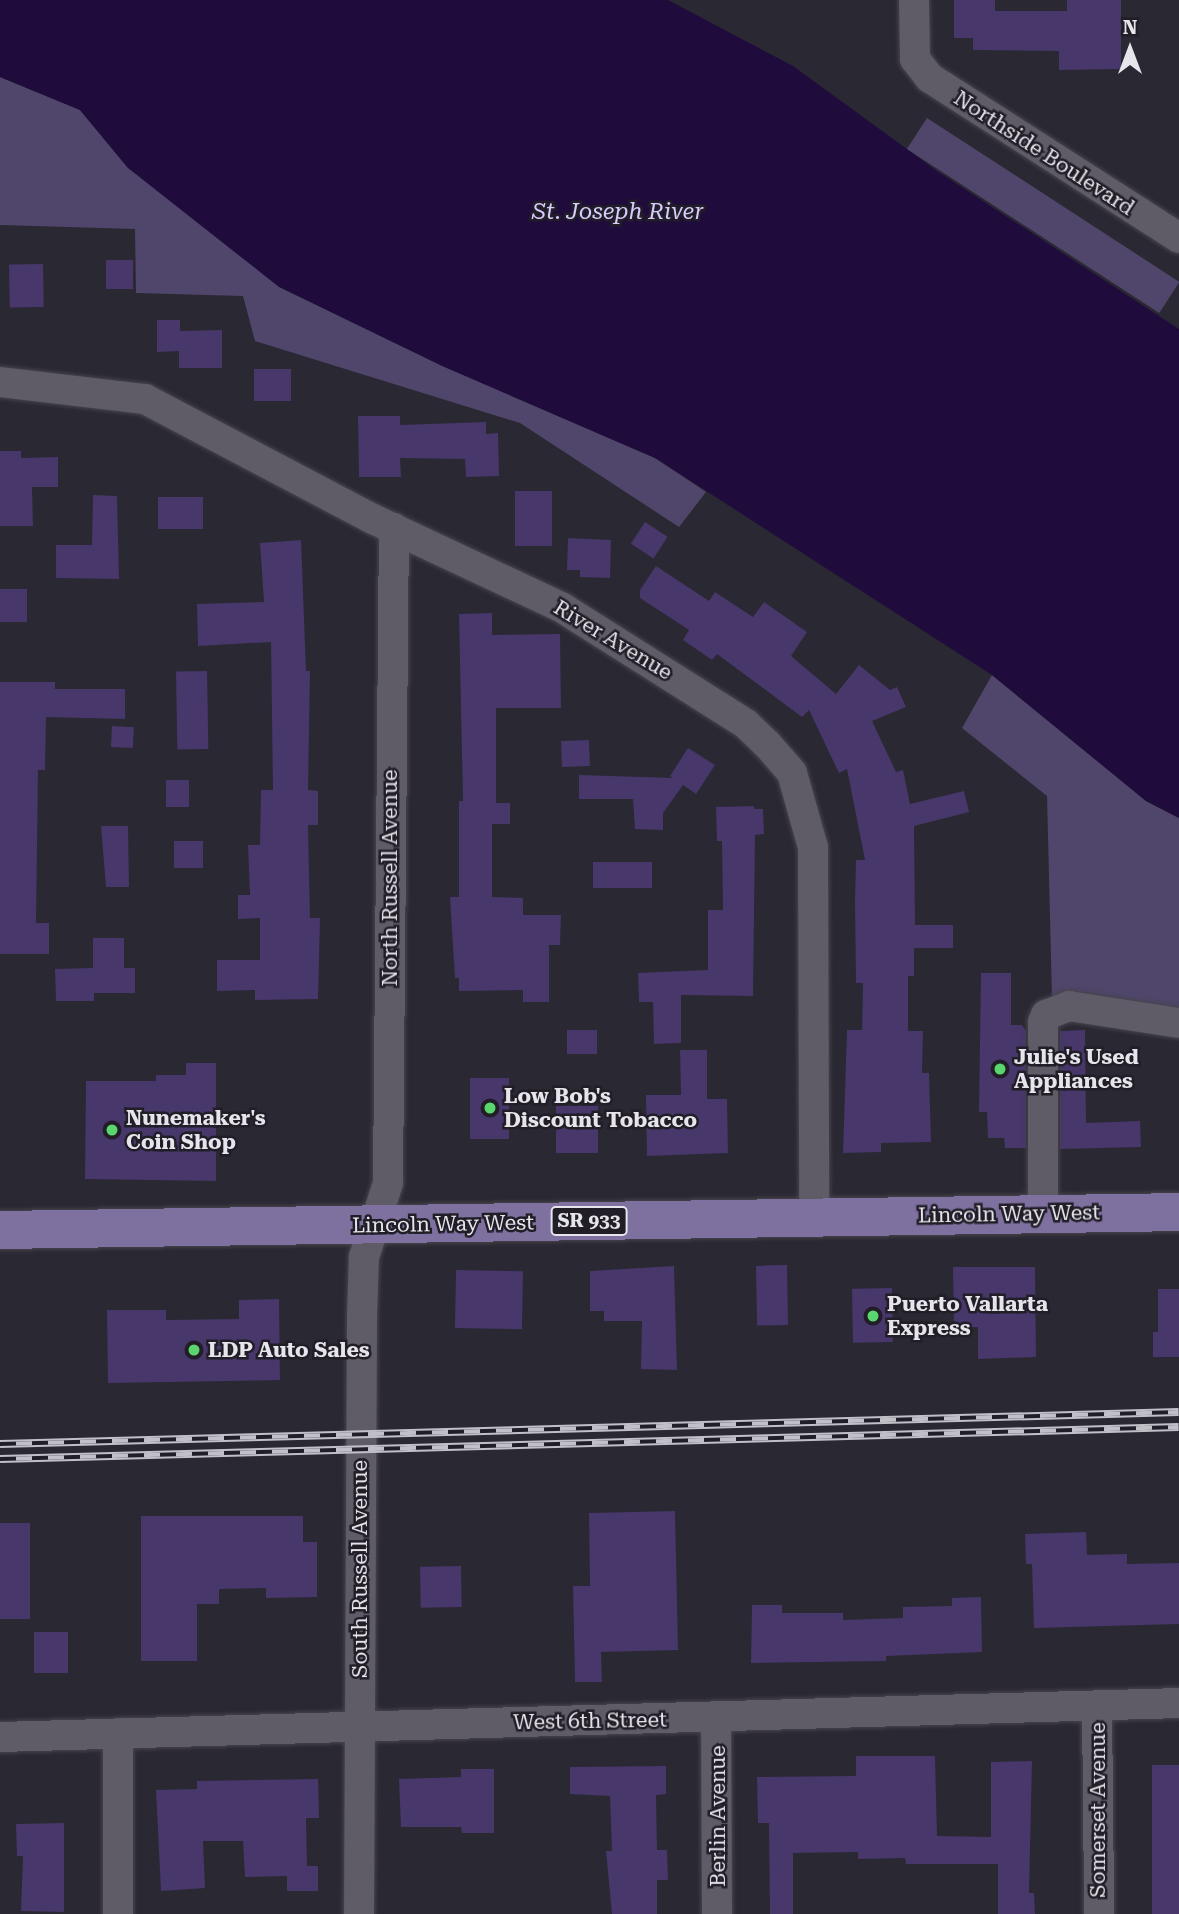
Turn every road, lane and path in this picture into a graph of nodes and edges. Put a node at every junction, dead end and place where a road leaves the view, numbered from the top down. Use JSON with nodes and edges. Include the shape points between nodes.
{"nodes":[{"id":1,"x":914,"y":0,"type":"edge"},
{"id":2,"x":1179,"y":238,"type":"edge"},
{"id":3,"x":0,"y":382,"type":"edge"},
{"id":4,"x":394,"y":528,"type":"junction"},
{"id":5,"x":1179,"y":1023,"type":"edge"},
{"id":6,"x":1179,"y":1212,"type":"edge"},
{"id":7,"x":1043,"y":1214,"type":"junction"},
{"id":8,"x":814,"y":1217,"type":"junction"},
{"id":9,"x":374,"y":1225,"type":"junction"},
{"id":10,"x":0,"y":1230,"type":"edge"},
{"id":11,"x":1179,"y":1703,"type":"edge"},
{"id":12,"x":1097,"y":1706,"type":"junction"},
{"id":13,"x":716,"y":1718,"type":"junction"},
{"id":14,"x":359,"y":1728,"type":"junction"},
{"id":15,"x":118,"y":1733,"type":"junction"},
{"id":16,"x":0,"y":1737,"type":"edge"},
{"id":17,"x":118,"y":1914,"type":"edge"},
{"id":18,"x":359,"y":1914,"type":"edge"},
{"id":19,"x":717,"y":1914,"type":"edge"},
{"id":20,"x":1098,"y":1914,"type":"edge"}],
"edges":[{"from":1,"to":2,"type":"street","name":"Northside Boulevard","via":[[915,59],[930,78]]},
{"from":3,"to":4,"type":"street","name":"River Avenue","via":[[145,399]]},
{"from":4,"to":8,"type":"street","name":"River Avenue","via":[[614,637],[746,724],[792,773],[814,847]]},
{"from":4,"to":9,"type":"street","name":"North Russell Avenue","via":[[388,1183]]},
{"from":5,"to":7,"type":"street","via":[[1069,1006],[1046,1015],[1042,1022]]},
{"from":6,"to":7,"type":"main road","name":"Lincoln Way West","number":"SR 933"},
{"from":7,"to":8,"type":"main road","name":"Lincoln Way West","number":"SR 933"},
{"from":8,"to":9,"type":"main road","name":"Lincoln Way West","number":"SR 933"},
{"from":9,"to":10,"type":"main road","name":"Lincoln Way West","number":"SR 933"},
{"from":9,"to":14,"type":"street","name":"South Russell Avenue","via":[[364,1257],[362,1316]]},
{"from":11,"to":12,"type":"street","name":"West 6th Street"},
{"from":12,"to":13,"type":"street","name":"West 6th Street"},
{"from":12,"to":20,"type":"street","name":"Somerset Avenue"},
{"from":13,"to":14,"type":"street","name":"West 6th Street"},
{"from":13,"to":19,"type":"street","name":"Berlin Avenue"},
{"from":14,"to":15,"type":"street","name":"West 6th Street"},
{"from":14,"to":18,"type":"street","name":"South Russell Avenue"},
{"from":15,"to":16,"type":"street","name":"West 6th Street"},
{"from":15,"to":17,"type":"street"}]}
